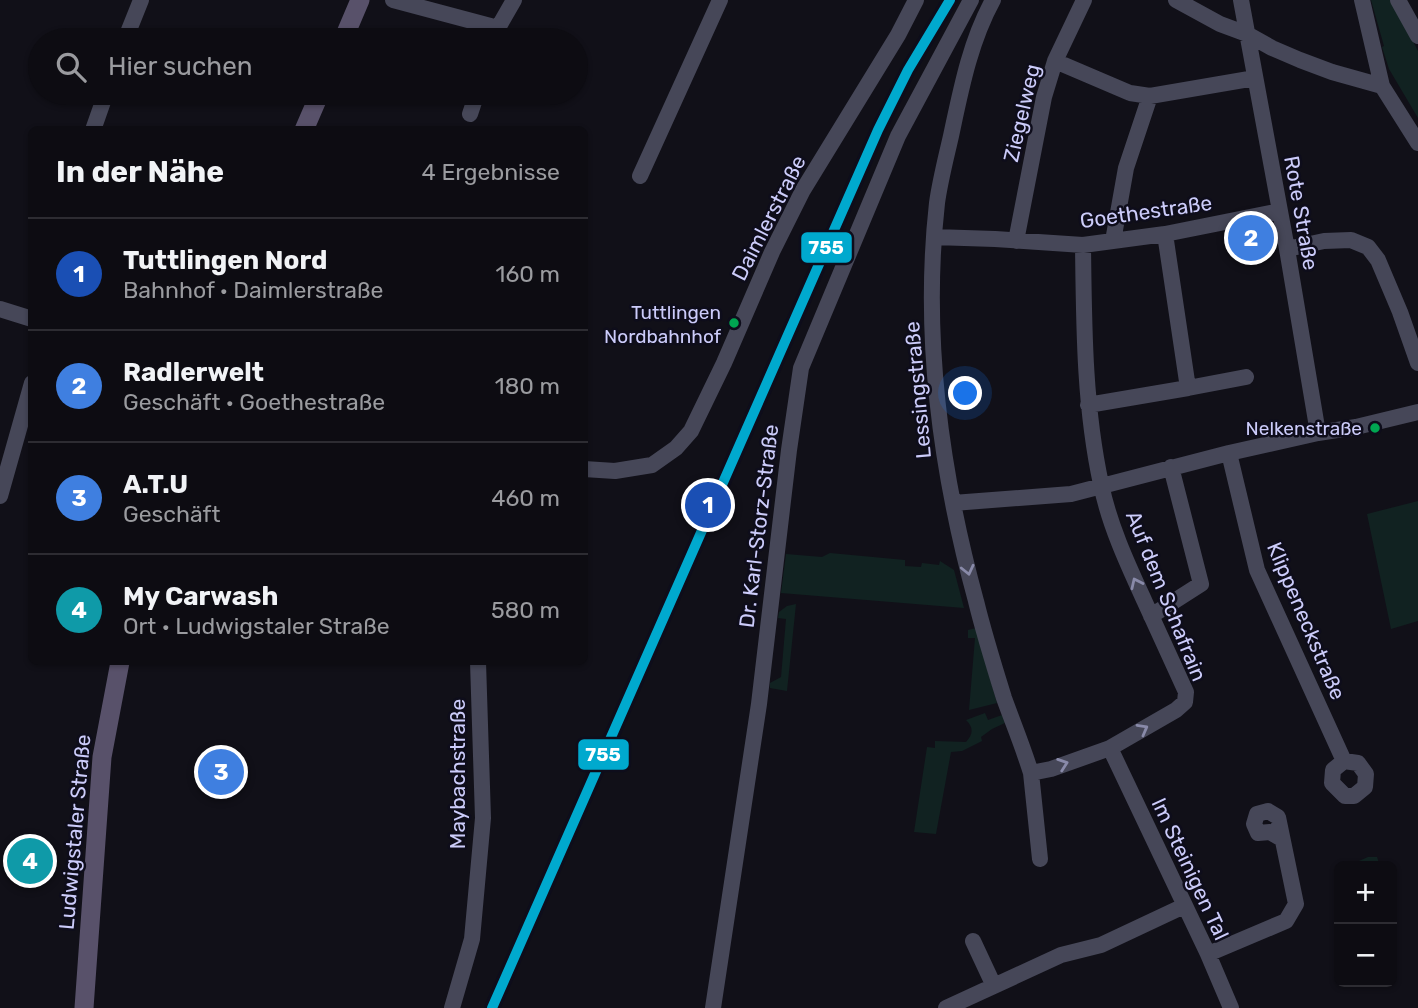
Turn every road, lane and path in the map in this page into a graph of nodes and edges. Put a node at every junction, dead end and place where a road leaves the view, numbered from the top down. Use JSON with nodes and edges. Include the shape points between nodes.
{"nodes":[{"id":1,"x":141,"y":0,"type":"edge"},
{"id":2,"x":360,"y":0,"type":"edge"},
{"id":3,"x":393,"y":0,"type":"edge"},
{"id":4,"x":514,"y":0,"type":"edge"},
{"id":5,"x":720,"y":0,"type":"edge"},
{"id":6,"x":916,"y":0,"type":"edge"},
{"id":7,"x":971,"y":0,"type":"edge"},
{"id":8,"x":993,"y":0,"type":"edge"},
{"id":9,"x":1084,"y":0,"type":"edge"},
{"id":10,"x":1176,"y":0,"type":"edge"},
{"id":11,"x":1241,"y":0,"type":"edge"},
{"id":12,"x":1362,"y":0,"type":"edge"},
{"id":13,"x":1398,"y":0,"type":"edge"},
{"id":14,"x":130,"y":28,"type":"edge"},
{"id":15,"x":348,"y":28,"type":"edge"},
{"id":16,"x":478,"y":28,"type":"edge"},
{"id":17,"x":499,"y":28,"type":"edge"},
{"id":18,"x":1247,"y":34,"type":"junction"},
{"id":19,"x":1418,"y":36,"type":"edge"},
{"id":20,"x":1055,"y":61,"type":"junction"},
{"id":21,"x":1255,"y":78,"type":"junction"},
{"id":22,"x":1382,"y":86,"type":"junction"},
{"id":23,"x":1150,"y":96,"type":"junction"},
{"id":24,"x":102,"y":105,"type":"edge"},
{"id":25,"x":315,"y":105,"type":"edge"},
{"id":26,"x":473,"y":105,"type":"edge"},
{"id":27,"x":470,"y":114,"type":"dead end"},
{"id":28,"x":94,"y":126,"type":"edge"},
{"id":29,"x":306,"y":126,"type":"edge"},
{"id":30,"x":1418,"y":143,"type":"edge"},
{"id":31,"x":640,"y":176,"type":"dead end"},
{"id":32,"x":1280,"y":211,"type":"junction"},
{"id":33,"x":1164,"y":234,"type":"junction"},
{"id":34,"x":934,"y":237,"type":"junction"},
{"id":35,"x":1016,"y":241,"type":"junction"},
{"id":36,"x":1113,"y":241,"type":"junction"},
{"id":37,"x":1083,"y":245,"type":"junction"},
{"id":38,"x":1287,"y":248,"type":"junction"},
{"id":39,"x":0,"y":309,"type":"edge"},
{"id":40,"x":28,"y":318,"type":"edge"},
{"id":41,"x":1418,"y":363,"type":"edge"},
{"id":42,"x":1247,"y":377,"type":"dead end"},
{"id":43,"x":1188,"y":388,"type":"junction"},
{"id":44,"x":28,"y":397,"type":"edge"},
{"id":45,"x":1088,"y":405,"type":"junction"},
{"id":46,"x":1418,"y":412,"type":"edge"},
{"id":47,"x":1318,"y":433,"type":"junction"},
{"id":48,"x":1229,"y":453,"type":"junction"},
{"id":49,"x":1171,"y":467,"type":"junction"},
{"id":50,"x":588,"y":468,"type":"edge"},
{"id":51,"x":1101,"y":486,"type":"junction"},
{"id":52,"x":0,"y":496,"type":"edge"},
{"id":53,"x":953,"y":503,"type":"junction"},
{"id":54,"x":1152,"y":616,"type":"junction"},
{"id":55,"x":119,"y":665,"type":"edge"},
{"id":56,"x":478,"y":665,"type":"edge"},
{"id":57,"x":1110,"y":748,"type":"junction"},
{"id":58,"x":1344,"y":761,"type":"dead end"},
{"id":59,"x":1031,"y":773,"type":"junction"},
{"id":60,"x":1282,"y":839,"type":"dead end"},
{"id":61,"x":1040,"y":859,"type":"dead end"},
{"id":62,"x":1184,"y":906,"type":"junction"},
{"id":63,"x":973,"y":941,"type":"dead end"},
{"id":64,"x":1208,"y":954,"type":"junction"},
{"id":65,"x":994,"y":986,"type":"junction"},
{"id":66,"x":83,"y":1008,"type":"edge"},
{"id":67,"x":452,"y":1008,"type":"edge"},
{"id":68,"x":713,"y":1008,"type":"edge"},
{"id":69,"x":946,"y":1008,"type":"edge"},
{"id":70,"x":1231,"y":1008,"type":"edge"}],
"edges":[{"from":1,"to":14,"type":"street"},
{"from":2,"to":15,"type":"main road"},
{"from":3,"to":16,"type":"street"},
{"from":4,"to":17,"type":"street"},
{"from":5,"to":31,"type":"street"},
{"from":6,"to":50,"type":"street","name":"Daimlerstraße","via":[[803,190],[691,431],[652,465],[615,471]]},
{"from":7,"to":68,"type":"street","name":"Dr. Karl-Storz-Straße","via":[[898,136],[801,368],[759,704]]},
{"from":8,"to":34,"type":"street","name":"Lessingstraße","via":[[963,80]]},
{"from":9,"to":20,"type":"street","name":"Ziegelweg"},
{"from":10,"to":18,"type":"street"},
{"from":11,"to":18,"type":"street","name":"Rote Straße"},
{"from":12,"to":22,"type":"street"},
{"from":13,"to":19,"type":"street"},
{"from":18,"to":21,"type":"street","name":"Rote Straße"},
{"from":18,"to":22,"type":"street","via":[[1311,64]]},
{"from":20,"to":23,"type":"street","via":[[1130,93]]},
{"from":20,"to":35,"type":"street","name":"Ziegelweg"},
{"from":21,"to":23,"type":"street"},
{"from":21,"to":32,"type":"street","name":"Rote Straße"},
{"from":22,"to":30,"type":"street"},
{"from":23,"to":36,"type":"street","via":[[1126,167]]},
{"from":24,"to":28,"type":"street"},
{"from":25,"to":29,"type":"main road"},
{"from":26,"to":27,"type":"street"},
{"from":32,"to":33,"type":"street","name":"Goethestraße"},
{"from":32,"to":38,"type":"street","name":"Rote Straße"},
{"from":33,"to":36,"type":"street","name":"Goethestraße"},
{"from":33,"to":43,"type":"street"},
{"from":34,"to":35,"type":"street","name":"Goethestraße"},
{"from":34,"to":53,"type":"street","name":"Lessingstraße","via":[[934,372]]},
{"from":35,"to":37,"type":"street","name":"Goethestraße"},
{"from":36,"to":37,"type":"street","name":"Goethestraße"},
{"from":37,"to":45,"type":"street","name":"Auf dem Schafrain"},
{"from":38,"to":41,"type":"street","via":[[1351,240],[1368,247],[1378,260]]},
{"from":38,"to":47,"type":"street","name":"Rote Straße"},
{"from":39,"to":40,"type":"street"},
{"from":42,"to":43,"type":"street"},
{"from":43,"to":45,"type":"street"},
{"from":44,"to":52,"type":"street"},
{"from":45,"to":51,"type":"street","name":"Auf dem Schafrain"},
{"from":46,"to":47,"type":"street"},
{"from":47,"to":48,"type":"street"},
{"from":48,"to":49,"type":"street"},
{"from":48,"to":58,"type":"street","name":"Klippeneckstraße","via":[[1257,570]]},
{"from":49,"to":51,"type":"street"},
{"from":49,"to":54,"type":"street","via":[[1200,584]]},
{"from":51,"to":53,"type":"street","via":[[1071,494]]},
{"from":54,"to":51,"type":"street","name":"Auf dem Schafrain","one_way":true,"via":[[1126,561]]},
{"from":53,"to":59,"type":"street","name":"Lessingstraße","one_way":true,"via":[[975,600]]},
{"from":57,"to":54,"type":"street","name":"Auf dem Schafrain","one_way":true,"via":[[1185,702],[1186,692]]},
{"from":55,"to":66,"type":"main road","name":"Ludwigstaler Straße","via":[[102,757]]},
{"from":56,"to":67,"type":"street","name":"Maybachstraße","via":[[484,818],[472,939]]},
{"from":59,"to":57,"type":"street","one_way":true},
{"from":57,"to":62,"type":"street","name":"Im Steinigen Tal"},
{"from":59,"to":61,"type":"street","name":"Lessingstraße"},
{"from":60,"to":64,"type":"street","via":[[1296,904],[1286,921]]},
{"from":62,"to":64,"type":"street","name":"Im Steinigen Tal"},
{"from":62,"to":65,"type":"street","via":[[1101,945],[1061,955]]},
{"from":63,"to":65,"type":"street"},
{"from":64,"to":70,"type":"street","name":"Im Steinigen Tal"},
{"from":65,"to":69,"type":"street"}]}
